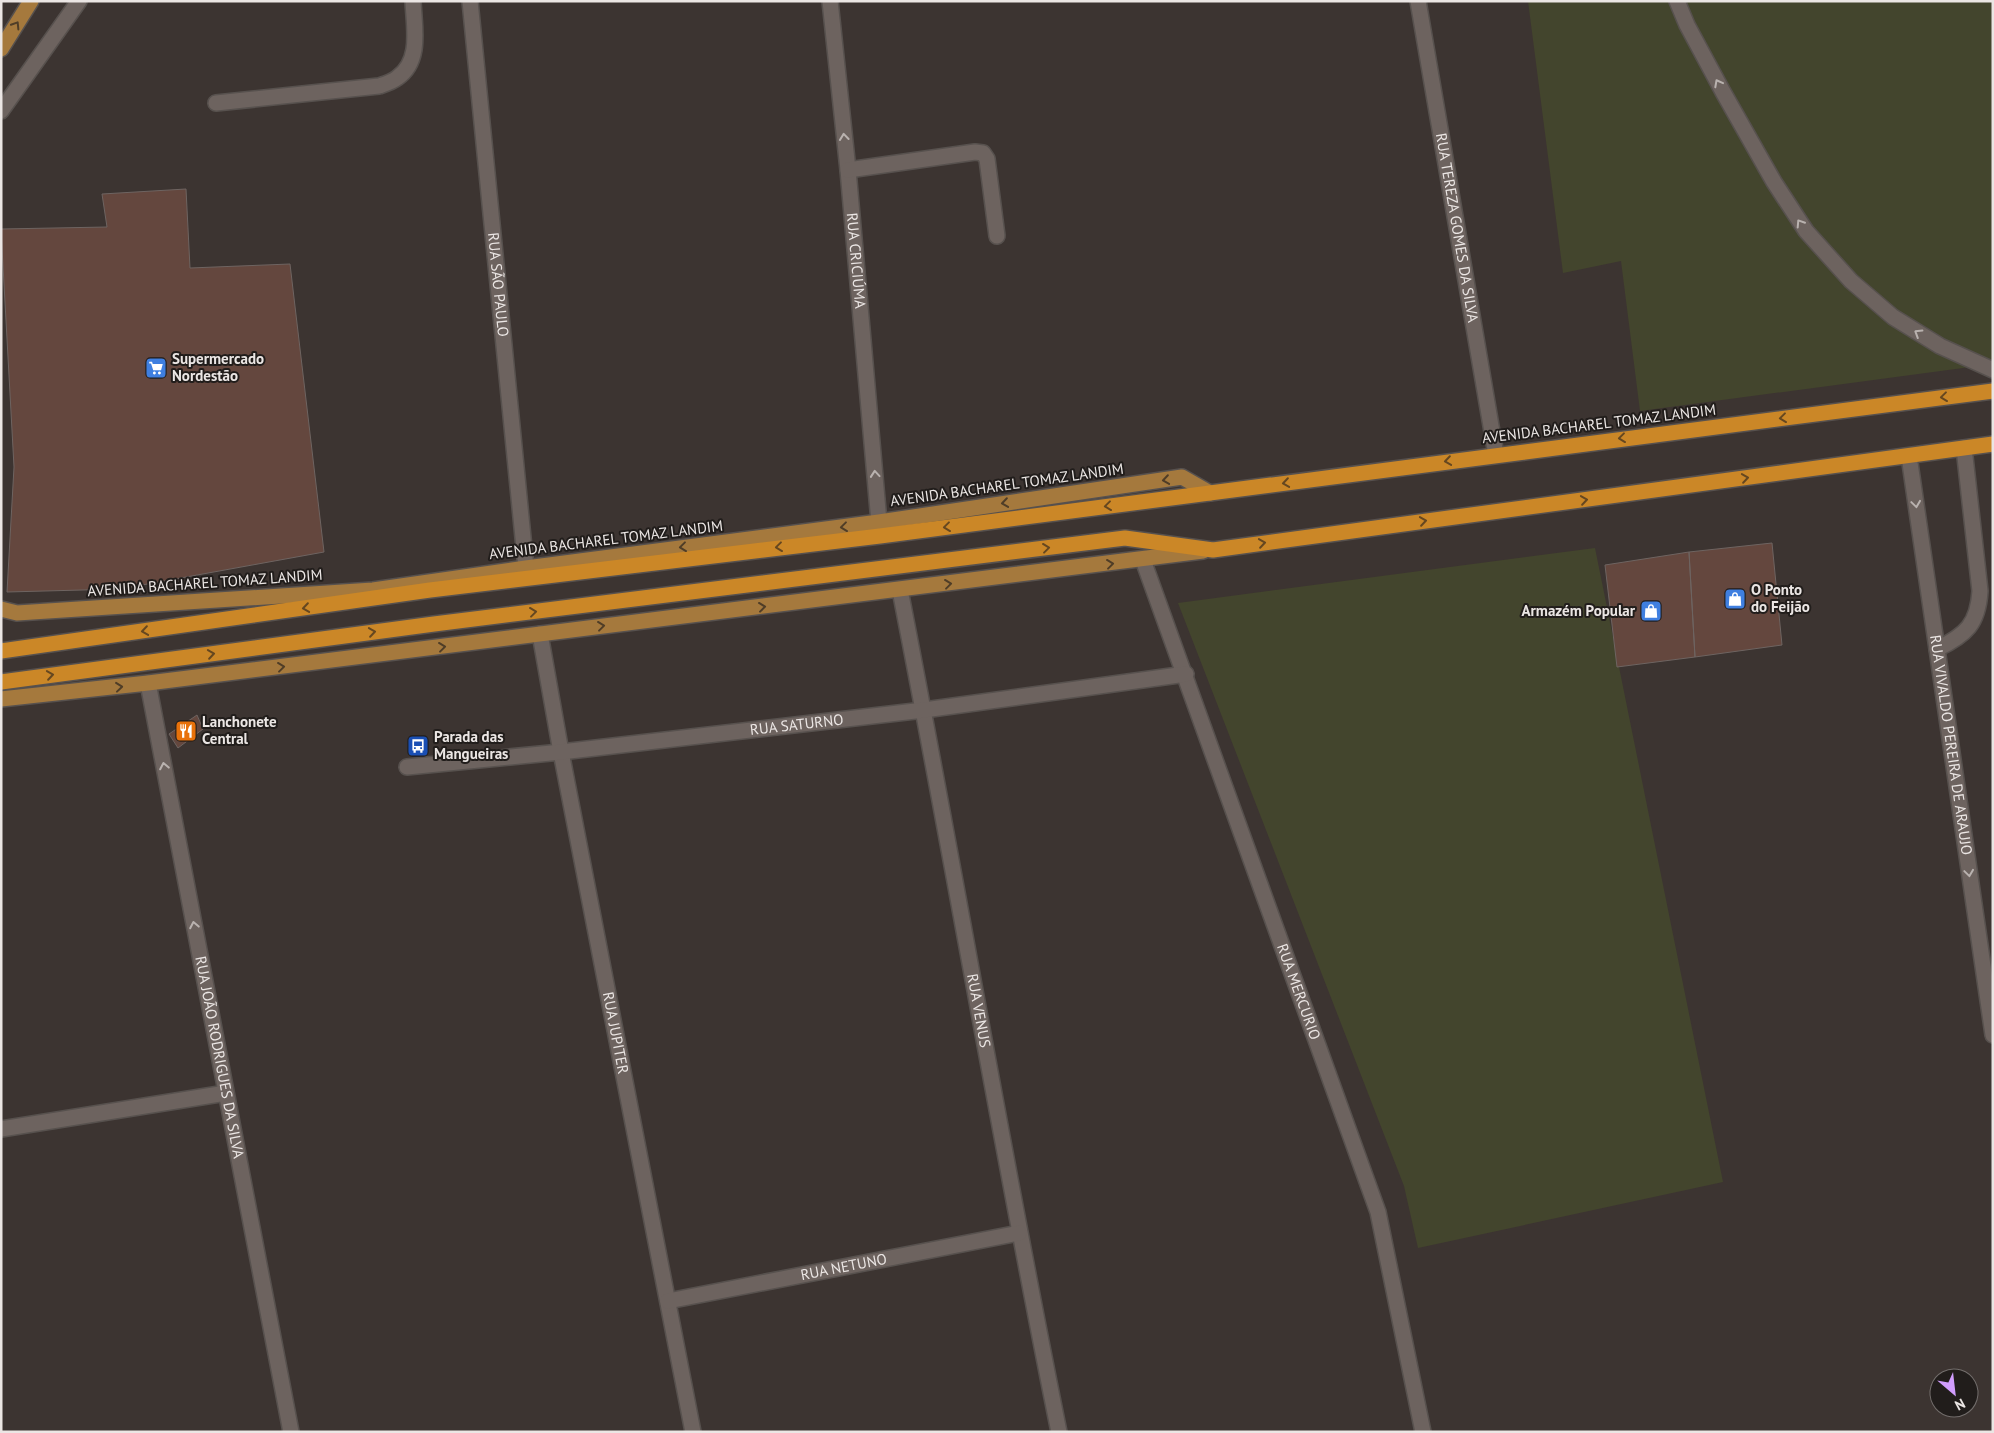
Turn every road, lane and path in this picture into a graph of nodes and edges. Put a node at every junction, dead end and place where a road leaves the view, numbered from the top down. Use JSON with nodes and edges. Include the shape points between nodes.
{"nodes":[{"id":1,"x":31,"y":1,"type":"edge"},
{"id":2,"x":79,"y":1,"type":"edge"},
{"id":3,"x":413,"y":1,"type":"edge"},
{"id":4,"x":470,"y":1,"type":"edge"},
{"id":5,"x":830,"y":1,"type":"edge"},
{"id":6,"x":1418,"y":1,"type":"edge"},
{"id":7,"x":1677,"y":1,"type":"edge"},
{"id":8,"x":1,"y":48,"type":"edge"},
{"id":9,"x":216,"y":103,"type":"dead end"},
{"id":10,"x":1,"y":111,"type":"edge"},
{"id":11,"x":848,"y":170,"type":"junction"},
{"id":12,"x":996,"y":236,"type":"dead end"},
{"id":13,"x":1993,"y":370,"type":"edge"},
{"id":14,"x":1993,"y":391,"type":"edge"},
{"id":15,"x":1993,"y":444,"type":"edge"},
{"id":16,"x":1964,"y":448,"type":"junction"},
{"id":17,"x":1496,"y":455,"type":"junction"},
{"id":18,"x":1909,"y":456,"type":"junction"},
{"id":19,"x":880,"y":529,"type":"junction"},
{"id":20,"x":1213,"y":550,"type":"junction"},
{"id":21,"x":1143,"y":560,"type":"junction"},
{"id":22,"x":526,"y":568,"type":"junction"},
{"id":23,"x":900,"y":590,"type":"junction"},
{"id":24,"x":1,"y":609,"type":"edge"},
{"id":25,"x":546,"y":634,"type":"junction"},
{"id":26,"x":1937,"y":649,"type":"junction"},
{"id":27,"x":1,"y":651,"type":"edge"},
{"id":28,"x":1186,"y":674,"type":"junction"},
{"id":29,"x":1,"y":682,"type":"edge"},
{"id":30,"x":148,"y":684,"type":"junction"},
{"id":31,"x":1,"y":700,"type":"edge"},
{"id":32,"x":924,"y":710,"type":"junction"},
{"id":33,"x":561,"y":752,"type":"junction"},
{"id":34,"x":407,"y":767,"type":"dead end"},
{"id":35,"x":1993,"y":1035,"type":"edge"},
{"id":36,"x":226,"y":1093,"type":"junction"},
{"id":37,"x":1,"y":1129,"type":"edge"},
{"id":38,"x":1019,"y":1232,"type":"junction"},
{"id":39,"x":668,"y":1300,"type":"junction"},
{"id":40,"x":291,"y":1432,"type":"edge"},
{"id":41,"x":693,"y":1432,"type":"edge"},
{"id":42,"x":1059,"y":1432,"type":"edge"},
{"id":43,"x":1423,"y":1432,"type":"edge"}],
"edges":[{"from":8,"to":1,"type":"main road","one_way":true},
{"from":2,"to":10,"type":"street"},
{"from":3,"to":9,"type":"street","via":[[416,48],[410,66],[397,79],[379,86]]},
{"from":4,"to":22,"type":"street","name":"RUA SÃO PAULO"},
{"from":11,"to":5,"type":"street","name":"RUA CRICIÚMA","one_way":true},
{"from":6,"to":17,"type":"street","name":"RUA TEREZA GOMES DA SILVA"},
{"from":13,"to":7,"type":"street","one_way":true,"via":[[1940,346],[1893,317],[1850,281],[1806,231],[1723,92]]},
{"from":11,"to":12,"type":"street","via":[[983,153],[987,159]]},
{"from":19,"to":11,"type":"street","name":"RUA CRICIÚMA","one_way":true},
{"from":14,"to":17,"type":"highway","name":"AVENIDA BACHAREL TOMAZ LANDIM","one_way":true},
{"from":15,"to":16,"type":"highway"},
{"from":16,"to":18,"type":"highway"},
{"from":16,"to":26,"type":"street","via":[[1980,591],[1979,608],[1971,626],[1956,640]]},
{"from":17,"to":19,"type":"highway","name":"AVENIDA BACHAREL TOMAZ LANDIM","one_way":true,"via":[[1210,493]]},
{"from":20,"to":18,"type":"highway","one_way":true},
{"from":18,"to":26,"type":"street","name":"RUA VIVALDO PEREIRA DE ARAUJO","one_way":true},
{"from":19,"to":22,"type":"main road","name":"AVENIDA BACHAREL TOMAZ LANDIM","one_way":true},
{"from":19,"to":27,"type":"highway","name":"AVENIDA BACHAREL TOMAZ LANDIM","one_way":true},
{"from":20,"to":21,"type":"main road"},
{"from":29,"to":20,"type":"highway","one_way":true,"via":[[424,625],[1125,538]]},
{"from":23,"to":21,"type":"main road","one_way":true},
{"from":21,"to":28,"type":"street","name":"RUA MERCURIO"},
{"from":22,"to":24,"type":"main road","name":"AVENIDA BACHAREL TOMAZ LANDIM","via":[[373,590],[17,614]]},
{"from":25,"to":23,"type":"main road","one_way":true},
{"from":23,"to":32,"type":"street","name":"RUA VENUS"},
{"from":30,"to":25,"type":"main road","one_way":true},
{"from":25,"to":33,"type":"street","name":"RUA JUPITER"},
{"from":26,"to":35,"type":"street","name":"RUA VIVALDO PEREIRA DE ARAUJO","one_way":true},
{"from":28,"to":32,"type":"street","name":"RUA SATURNO"},
{"from":28,"to":43,"type":"street","name":"RUA MERCURIO","via":[[1378,1212]]},
{"from":31,"to":30,"type":"main road","one_way":true},
{"from":36,"to":30,"type":"street","name":"RUA JOÃO RODRIGUES DA SILVA","one_way":true},
{"from":32,"to":33,"type":"street","name":"RUA SATURNO"},
{"from":32,"to":38,"type":"street","name":"RUA VENUS"},
{"from":33,"to":34,"type":"street","name":"RUA SATURNO"},
{"from":33,"to":39,"type":"street","name":"RUA JUPITER"},
{"from":36,"to":37,"type":"street"},
{"from":36,"to":40,"type":"street","name":"RUA JOÃO RODRIGUES DA SILVA"},
{"from":38,"to":39,"type":"street","name":"RUA NETUNO"},
{"from":38,"to":42,"type":"street","name":"RUA VENUS"},
{"from":39,"to":41,"type":"street","name":"RUA JUPITER"}]}
